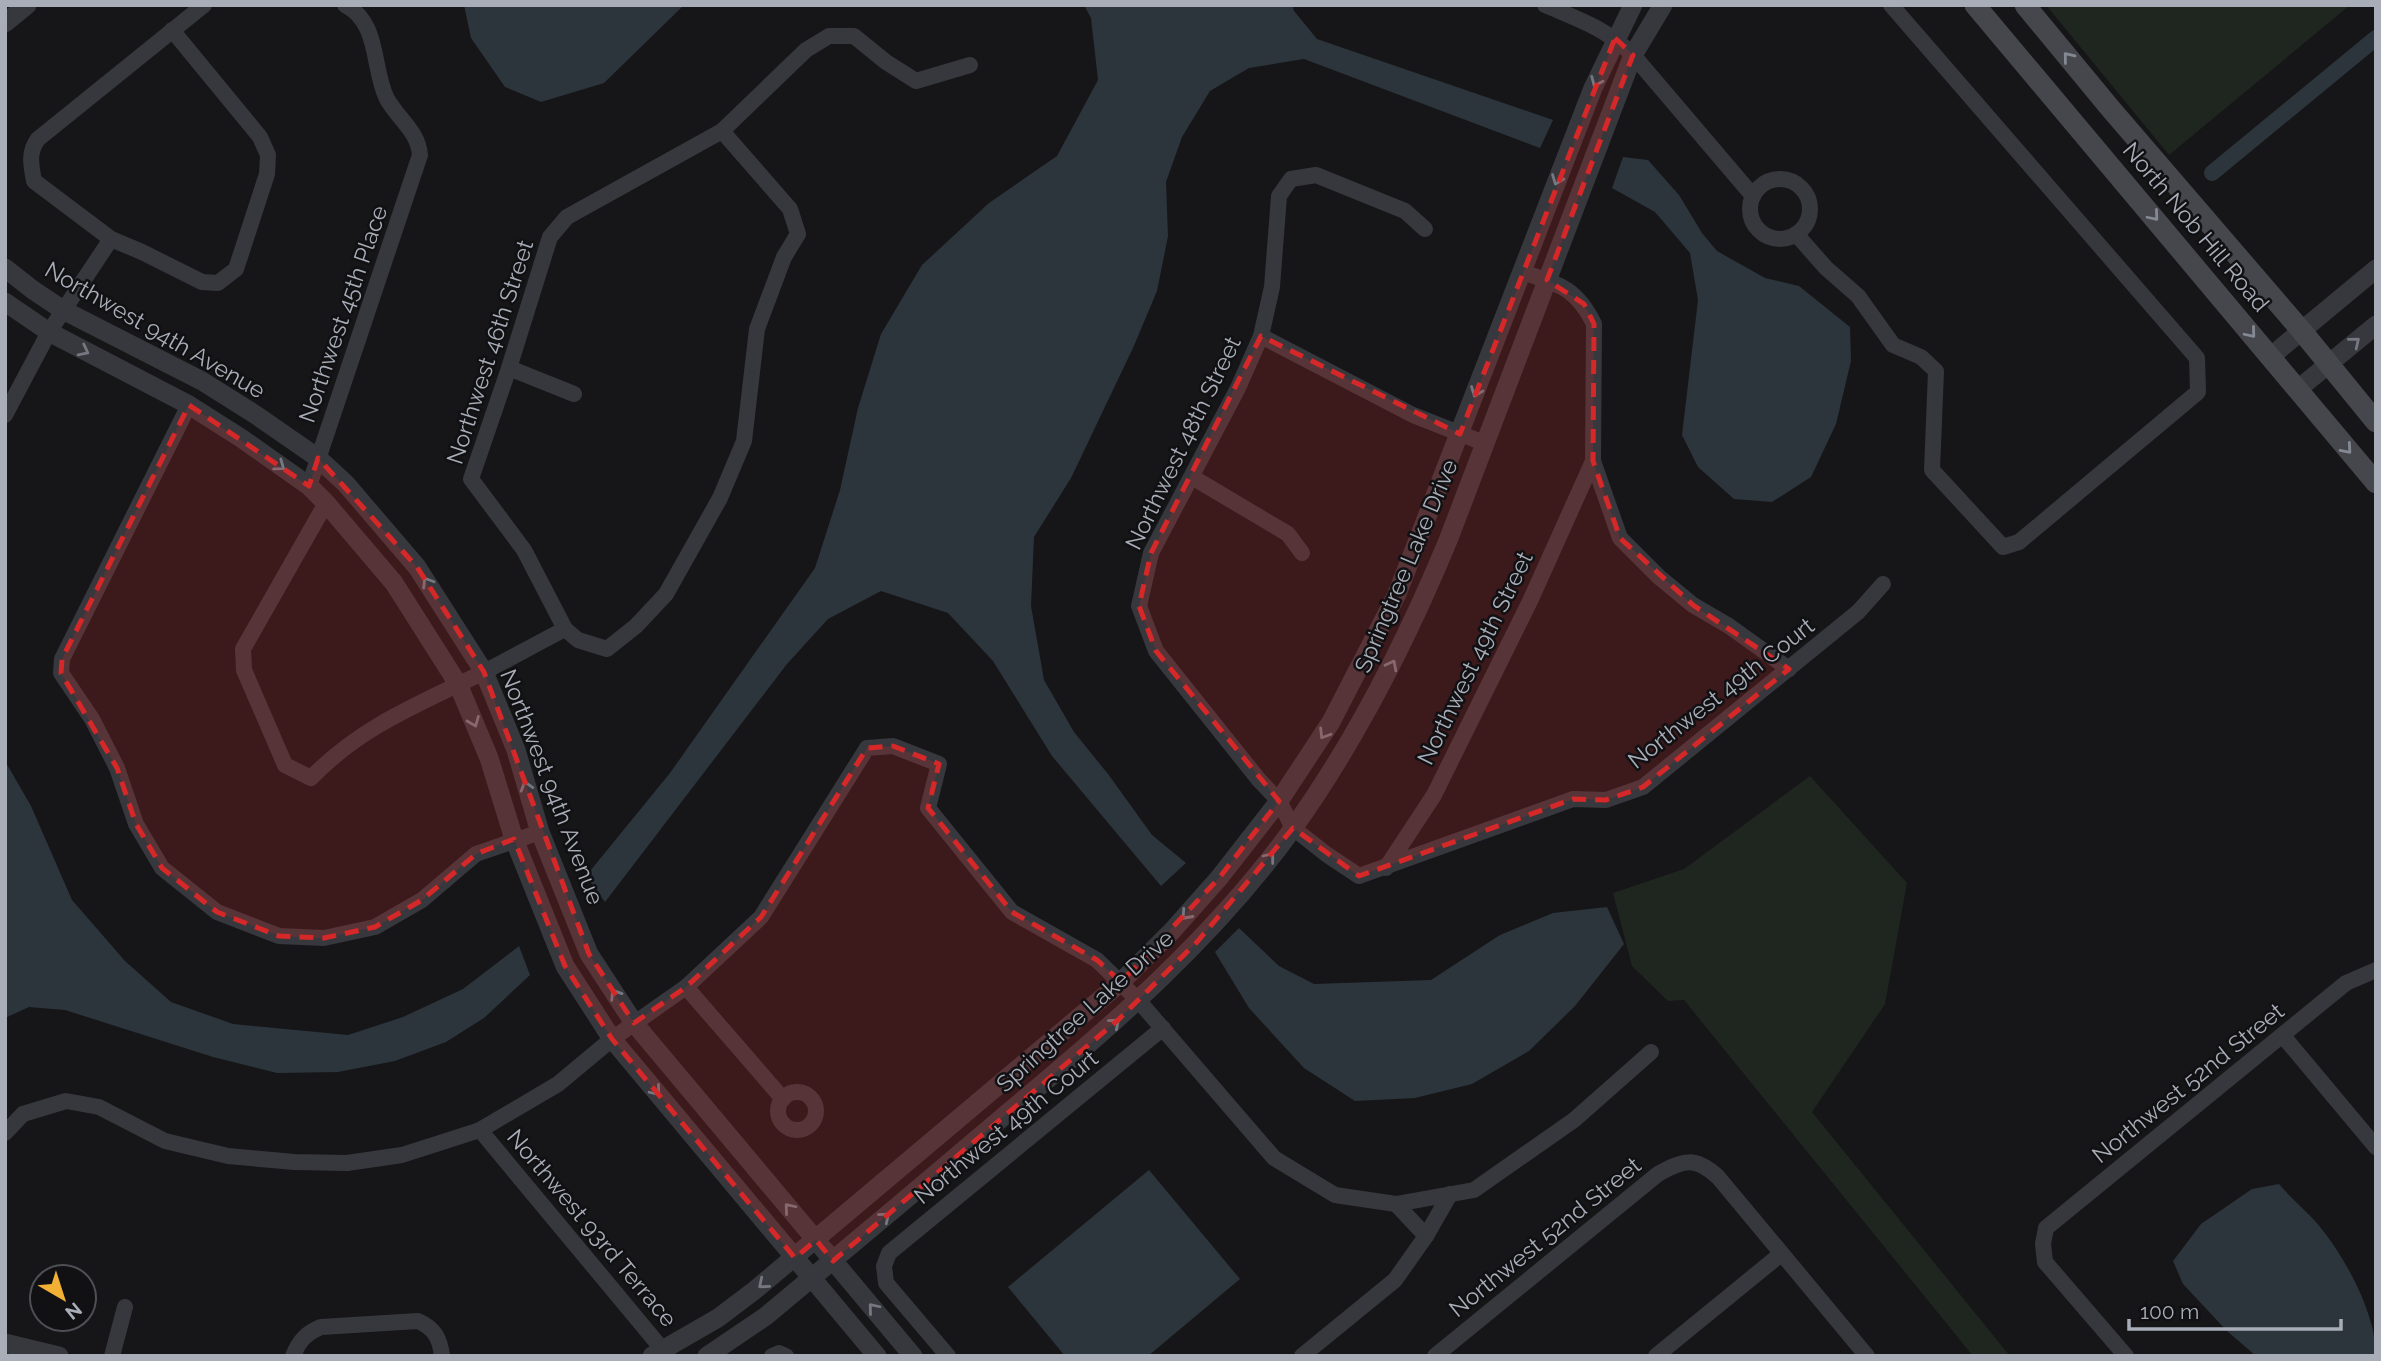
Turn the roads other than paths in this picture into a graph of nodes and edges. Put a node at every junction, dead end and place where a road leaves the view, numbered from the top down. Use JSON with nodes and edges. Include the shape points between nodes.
{"nodes":[{"id":1,"x":27,"y":5,"type":"edge"},
{"id":2,"x":204,"y":5,"type":"edge"},
{"id":3,"x":345,"y":5,"type":"edge"},
{"id":4,"x":1545,"y":5,"type":"edge"},
{"id":5,"x":1633,"y":5,"type":"edge"},
{"id":6,"x":1663,"y":5,"type":"edge"},
{"id":7,"x":1891,"y":5,"type":"edge"},
{"id":8,"x":1975,"y":5,"type":"edge"},
{"id":9,"x":2025,"y":5,"type":"edge"},
{"id":10,"x":5,"y":23,"type":"edge"},
{"id":11,"x":172,"y":30,"type":"junction"},
{"id":12,"x":1615,"y":38,"type":"junction"},
{"id":13,"x":1633,"y":55,"type":"junction"},
{"id":14,"x":970,"y":65,"type":"dead end"},
{"id":15,"x":722,"y":131,"type":"junction"},
{"id":16,"x":1753,"y":196,"type":"junction"},
{"id":17,"x":1425,"y":229,"type":"dead end"},
{"id":18,"x":1796,"y":234,"type":"junction"},
{"id":19,"x":111,"y":239,"type":"junction"},
{"id":20,"x":5,"y":268,"type":"edge"},
{"id":21,"x":2376,"y":268,"type":"edge"},
{"id":22,"x":1522,"y":272,"type":"junction"},
{"id":23,"x":1547,"y":281,"type":"junction"},
{"id":24,"x":5,"y":302,"type":"edge"},
{"id":25,"x":63,"y":310,"type":"junction"},
{"id":26,"x":2376,"y":325,"type":"edge"},
{"id":27,"x":2301,"y":330,"type":"junction"},
{"id":28,"x":49,"y":332,"type":"junction"},
{"id":29,"x":1261,"y":335,"type":"junction"},
{"id":30,"x":2270,"y":357,"type":"junction"},
{"id":31,"x":2327,"y":365,"type":"junction"},
{"id":32,"x":509,"y":368,"type":"junction"},
{"id":33,"x":2297,"y":390,"type":"junction"},
{"id":34,"x":574,"y":394,"type":"dead end"},
{"id":35,"x":189,"y":405,"type":"junction"},
{"id":36,"x":5,"y":415,"type":"edge"},
{"id":37,"x":2376,"y":422,"type":"edge"},
{"id":38,"x":1460,"y":434,"type":"junction"},
{"id":39,"x":1484,"y":443,"type":"junction"},
{"id":40,"x":318,"y":458,"type":"junction"},
{"id":41,"x":1593,"y":461,"type":"junction"},
{"id":42,"x":1192,"y":477,"type":"junction"},
{"id":43,"x":2376,"y":483,"type":"edge"},
{"id":44,"x":309,"y":486,"type":"junction"},
{"id":45,"x":326,"y":503,"type":"junction"},
{"id":46,"x":1302,"y":553,"type":"dead end"},
{"id":47,"x":1883,"y":584,"type":"dead end"},
{"id":48,"x":1139,"y":606,"type":"joint"},
{"id":49,"x":565,"y":629,"type":"junction"},
{"id":50,"x":1789,"y":669,"type":"junction"},
{"id":51,"x":484,"y":672,"type":"junction"},
{"id":52,"x":458,"y":684,"type":"junction"},
{"id":53,"x":1279,"y":801,"type":"junction"},
{"id":54,"x":1293,"y":828,"type":"junction"},
{"id":55,"x":540,"y":832,"type":"junction"},
{"id":56,"x":514,"y":839,"type":"junction"},
{"id":57,"x":1386,"y":868,"type":"junction"},
{"id":58,"x":2376,"y":970,"type":"edge"},
{"id":59,"x":1121,"y":982,"type":"junction"},
{"id":60,"x":686,"y":987,"type":"junction"},
{"id":61,"x":1138,"y":1000,"type":"junction"},
{"id":62,"x":634,"y":1023,"type":"junction"},
{"id":63,"x":1163,"y":1028,"type":"junction"},
{"id":64,"x":2283,"y":1036,"type":"junction"},
{"id":65,"x":612,"y":1039,"type":"junction"},
{"id":66,"x":1651,"y":1052,"type":"dead end"},
{"id":67,"x":783,"y":1099,"type":"dead end"},
{"id":68,"x":480,"y":1130,"type":"junction"},
{"id":69,"x":5,"y":1133,"type":"edge"},
{"id":70,"x":2376,"y":1147,"type":"edge"},
{"id":71,"x":1450,"y":1194,"type":"junction"},
{"id":72,"x":1396,"y":1204,"type":"junction"},
{"id":73,"x":1426,"y":1236,"type":"junction"},
{"id":74,"x":816,"y":1240,"type":"junction"},
{"id":75,"x":1781,"y":1254,"type":"junction"},
{"id":76,"x":795,"y":1258,"type":"junction"},
{"id":77,"x":833,"y":1261,"type":"junction"},
{"id":78,"x":812,"y":1278,"type":"junction"},
{"id":79,"x":125,"y":1307,"type":"dead end"},
{"id":80,"x":5,"y":1343,"type":"edge"},
{"id":81,"x":662,"y":1354,"type":"edge"},
{"id":82,"x":58,"y":1356,"type":"edge"},
{"id":83,"x":112,"y":1356,"type":"edge"},
{"id":84,"x":293,"y":1356,"type":"edge"},
{"id":85,"x":442,"y":1356,"type":"edge"},
{"id":86,"x":707,"y":1356,"type":"edge"},
{"id":87,"x":772,"y":1356,"type":"edge"},
{"id":88,"x":786,"y":1356,"type":"edge"},
{"id":89,"x":877,"y":1356,"type":"edge"},
{"id":90,"x":913,"y":1356,"type":"edge"},
{"id":91,"x":948,"y":1356,"type":"edge"},
{"id":92,"x":1303,"y":1356,"type":"edge"},
{"id":93,"x":1435,"y":1356,"type":"edge"},
{"id":94,"x":1656,"y":1356,"type":"edge"},
{"id":95,"x":1867,"y":1356,"type":"edge"},
{"id":96,"x":2126,"y":1356,"type":"edge"}],
"edges":[{"from":1,"to":10,"type":"street"},
{"from":2,"to":11,"type":"street"},
{"from":3,"to":40,"type":"street","name":"Northwest 45th Place","via":[[366,26],[386,97],[419,141],[420,155]]},
{"from":4,"to":12,"type":"street"},
{"from":5,"to":12,"type":"street","name":"Springtree Lake Drive"},
{"from":6,"to":13,"type":"street","name":"Springtree Lake Drive"},
{"from":7,"to":18,"type":"street","via":[[2197,358],[2198,392],[2019,542],[2003,547],[1932,470],[1936,371],[1893,345],[1858,296]]},
{"from":8,"to":30,"type":"main road","name":"North Nob Hill Road","one_way":true},
{"from":27,"to":9,"type":"main road","name":"North Nob Hill Road","one_way":true},
{"from":11,"to":19,"type":"street","via":[[31,148],[34,181]]},
{"from":11,"to":19,"type":"street","via":[[260,137],[268,155],[267,174],[236,269],[219,283],[202,282]]},
{"from":12,"to":13,"type":"street"},
{"from":12,"to":22,"type":"street","name":"Springtree Lake Drive","one_way":true},
{"from":13,"to":16,"type":"street"},
{"from":13,"to":23,"type":"street","name":"Springtree Lake Drive"},
{"from":14,"to":15,"type":"street","name":"Northwest 46th Street","via":[[916,81],[854,36],[830,36],[806,50]]},
{"from":15,"to":32,"type":"street","name":"Northwest 46th Street","via":[[567,217],[550,237]]},
{"from":15,"to":49,"type":"street","via":[[790,209],[798,234],[784,257],[757,329],[744,440],[720,498],[666,594],[636,626],[607,649],[578,640]]},
{"from":16,"to":18,"type":"street","via":[[1749,211],[1757,229],[1774,239]]},
{"from":16,"to":18,"type":"street","via":[[1772,179],[1801,187],[1810,213]]},
{"from":17,"to":29,"type":"street","name":"Northwest 48th Street","via":[[1405,211],[1316,175],[1291,178],[1279,197],[1272,287]]},
{"from":19,"to":25,"type":"street"},
{"from":20,"to":25,"type":"street","name":"Northwest 94th Avenue"},
{"from":21,"to":27,"type":"street"},
{"from":22,"to":23,"type":"street"},
{"from":22,"to":38,"type":"street","name":"Springtree Lake Drive","one_way":true},
{"from":23,"to":39,"type":"street","name":"Springtree Lake Drive"},
{"from":23,"to":41,"type":"street","via":[[1584,304],[1594,324]]},
{"from":24,"to":28,"type":"street"},
{"from":25,"to":28,"type":"street"},
{"from":25,"to":40,"type":"street","name":"Northwest 94th Avenue","via":[[202,381]]},
{"from":31,"to":26,"type":"street","one_way":true},
{"from":27,"to":30,"type":"street"},
{"from":27,"to":31,"type":"main road","name":"North Nob Hill Road"},
{"from":28,"to":35,"type":"street","one_way":true},
{"from":28,"to":36,"type":"street"},
{"from":29,"to":38,"type":"street","via":[[1413,415]]},
{"from":29,"to":42,"type":"street","name":"Northwest 48th Street"},
{"from":30,"to":33,"type":"main road","name":"North Nob Hill Road"},
{"from":31,"to":33,"type":"street"},
{"from":31,"to":37,"type":"main road","name":"North Nob Hill Road"},
{"from":32,"to":34,"type":"street"},
{"from":32,"to":49,"type":"street","name":"Northwest 46th Street","via":[[471,479],[524,550]]},
{"from":33,"to":43,"type":"main road","name":"North Nob Hill Road","one_way":true},
{"from":35,"to":44,"type":"street","one_way":true},
{"from":35,"to":56,"type":"street","via":[[62,659],[61,673],[92,719],[117,768],[136,824],[162,867],[217,912],[279,936],[324,938],[375,927],[422,900],[476,854]]},
{"from":38,"to":39,"type":"street"},
{"from":38,"to":53,"type":"street","name":"Springtree Lake Drive","one_way":true,"via":[[1377,637],[1331,722]]},
{"from":54,"to":39,"type":"street","name":"Springtree Lake Drive","one_way":true,"via":[[1343,752],[1406,638]]},
{"from":40,"to":44,"type":"street","name":"Northwest 45th Place"},
{"from":51,"to":40,"type":"street","name":"Northwest 94th Avenue","one_way":true,"via":[[417,567]]},
{"from":41,"to":50,"type":"street","via":[[1620,538],[1693,605]]},
{"from":41,"to":57,"type":"street","name":"Northwest 49th Street","via":[[1434,795]]},
{"from":42,"to":46,"type":"street","via":[[1288,534]]},
{"from":42,"to":48,"type":"street","name":"Northwest 48th Street","via":[[1151,553]]},
{"from":44,"to":45,"type":"street"},
{"from":45,"to":52,"type":"street","via":[[394,583]]},
{"from":45,"to":52,"type":"street","via":[[243,649],[244,670],[285,765],[311,778],[333,756],[385,720]]},
{"from":47,"to":50,"type":"street","name":"Northwest 49th Court","via":[[1858,612]]},
{"from":48,"to":53,"type":"street","name":"Northwest 49th Court","via":[[1156,651]]},
{"from":49,"to":51,"type":"street"},
{"from":50,"to":57,"type":"street","name":"Northwest 49th Court","via":[[1643,787],[1606,800],[1573,799]]},
{"from":51,"to":52,"type":"street"},
{"from":55,"to":51,"type":"street","name":"Northwest 94th Avenue","one_way":true,"via":[[516,750]]},
{"from":52,"to":56,"type":"street","one_way":true,"via":[[489,758]]},
{"from":53,"to":54,"type":"street","name":"Northwest 49th Court"},
{"from":53,"to":59,"type":"street","name":"Springtree Lake Drive","one_way":true,"via":[[1219,878]]},
{"from":54,"to":57,"type":"street","name":"Northwest 49th Court","via":[[1359,876]]},
{"from":61,"to":54,"type":"street","name":"Springtree Lake Drive","one_way":true,"via":[[1224,913]]},
{"from":55,"to":56,"type":"street"},
{"from":62,"to":55,"type":"street","name":"Northwest 94th Avenue","one_way":true,"via":[[590,954]]},
{"from":56,"to":65,"type":"street","via":[[565,966]]},
{"from":58,"to":64,"type":"street","name":"Northwest 52nd Street","via":[[2346,983]]},
{"from":59,"to":60,"type":"street","via":[[1097,960],[1012,912],[928,808],[939,764],[893,746],[867,748],[761,917]]},
{"from":59,"to":61,"type":"street"},
{"from":59,"to":74,"type":"street","name":"Springtree Lake Drive"},
{"from":60,"to":62,"type":"street"},
{"from":60,"to":67,"type":"street"},
{"from":61,"to":63,"type":"street"},
{"from":77,"to":61,"type":"street","name":"Springtree Lake Drive","one_way":true},
{"from":62,"to":65,"type":"street"},
{"from":74,"to":62,"type":"street","name":"Northwest 94th Avenue","one_way":true},
{"from":63,"to":72,"type":"street","via":[[1274,1158],[1335,1195]]},
{"from":63,"to":91,"type":"street","name":"Northwest 49th Court","via":[[889,1253],[884,1266],[886,1283]]},
{"from":64,"to":70,"type":"street"},
{"from":64,"to":96,"type":"street","name":"Northwest 52nd Street","via":[[2046,1228],[2045,1262]]},
{"from":65,"to":68,"type":"street","via":[[558,1084]]},
{"from":65,"to":76,"type":"street","one_way":true},
{"from":66,"to":71,"type":"street","via":[[1519,1161],[1474,1190]]},
{"from":68,"to":69,"type":"street","via":[[402,1155],[346,1163],[228,1156],[165,1141],[99,1107],[66,1101],[23,1114]]},
{"from":68,"to":81,"type":"street","name":"Northwest 93rd Terrace"},
{"from":71,"to":72,"type":"street"},
{"from":71,"to":73,"type":"street"},
{"from":72,"to":73,"type":"street"},
{"from":73,"to":92,"type":"street","via":[[1395,1280]]},
{"from":74,"to":76,"type":"street","name":"Springtree Lake Drive"},
{"from":74,"to":77,"type":"street","name":"Northwest 94th Avenue"},
{"from":75,"to":93,"type":"street","name":"Northwest 52nd Street","via":[[1706,1166],[1689,1161],[1673,1165]]},
{"from":75,"to":94,"type":"street"},
{"from":75,"to":95,"type":"street"},
{"from":76,"to":78,"type":"street"},
{"from":76,"to":81,"type":"street","name":"Springtree Lake Drive","one_way":true,"via":[[718,1318]]},
{"from":77,"to":78,"type":"street","name":"Springtree Lake Drive"},
{"from":90,"to":77,"type":"street","name":"Northwest 94th Avenue","one_way":true},
{"from":78,"to":86,"type":"street","name":"Springtree Lake Drive"},
{"from":78,"to":89,"type":"street"},
{"from":79,"to":83,"type":"street"},
{"from":80,"to":82,"type":"street"},
{"from":84,"to":85,"type":"street","via":[[300,1341],[321,1327],[418,1321],[431,1327]]},
{"from":87,"to":88,"type":"street"}]}
